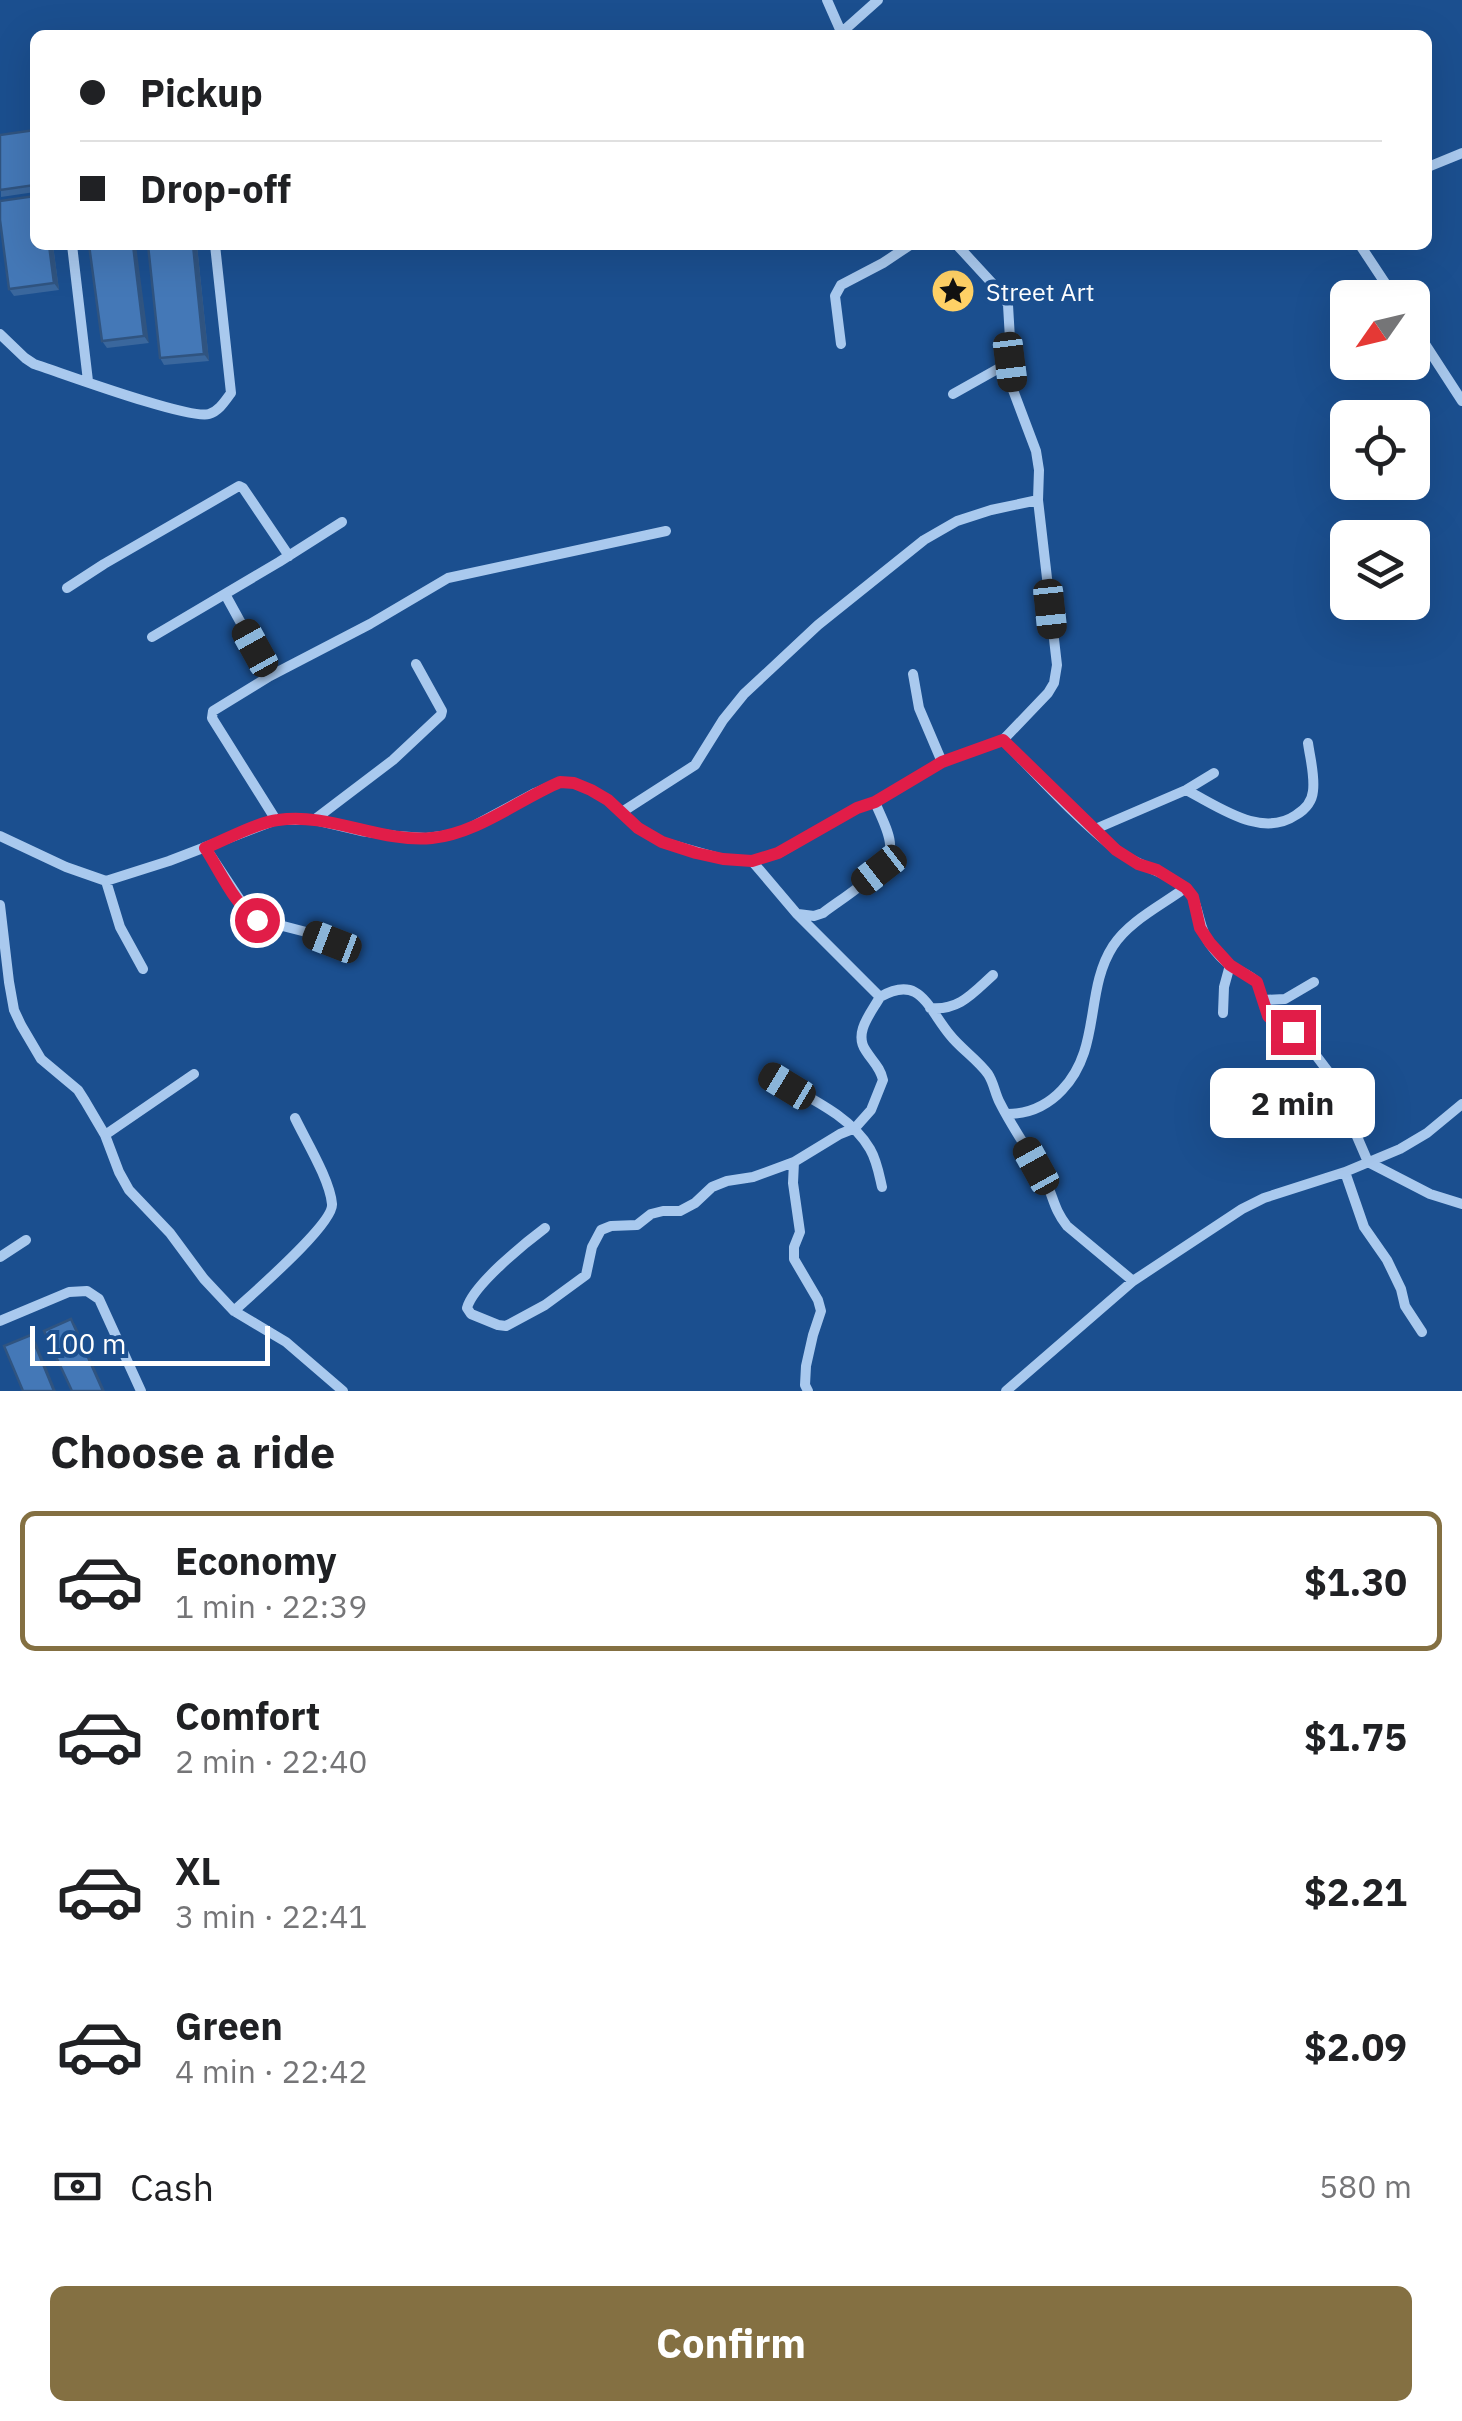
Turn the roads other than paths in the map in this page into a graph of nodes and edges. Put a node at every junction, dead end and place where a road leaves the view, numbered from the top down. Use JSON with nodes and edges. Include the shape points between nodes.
{"nodes":[{"id":1,"x":827,"y":0,"type":"edge"},
{"id":2,"x":878,"y":0,"type":"edge"},
{"id":3,"x":840,"y":30,"type":"edge"},
{"id":4,"x":846,"y":30,"type":"edge"},
{"id":5,"x":1462,"y":153,"type":"edge"},
{"id":6,"x":1432,"y":165,"type":"edge"},
{"id":7,"x":73,"y":250,"type":"edge"},
{"id":8,"x":216,"y":250,"type":"edge"},
{"id":9,"x":902,"y":250,"type":"edge"},
{"id":10,"x":962,"y":250,"type":"edge"},
{"id":11,"x":1363,"y":250,"type":"edge"},
{"id":12,"x":1383,"y":280,"type":"edge"},
{"id":13,"x":0,"y":334,"type":"edge"},
{"id":14,"x":841,"y":344,"type":"dead end"},
{"id":15,"x":1430,"y":352,"type":"edge"},
{"id":16,"x":1010,"y":362,"type":"junction"},
{"id":17,"x":88,"y":382,"type":"junction"},
{"id":18,"x":954,"y":394,"type":"dead end"},
{"id":19,"x":1462,"y":401,"type":"edge"},
{"id":20,"x":1038,"y":500,"type":"junction"},
{"id":21,"x":342,"y":522,"type":"dead end"},
{"id":22,"x":666,"y":531,"type":"dead end"},
{"id":23,"x":289,"y":556,"type":"junction"},
{"id":24,"x":67,"y":588,"type":"dead end"},
{"id":25,"x":225,"y":594,"type":"junction"},
{"id":26,"x":152,"y":637,"type":"dead end"},
{"id":27,"x":416,"y":664,"type":"dead end"},
{"id":28,"x":913,"y":674,"type":"dead end"},
{"id":29,"x":270,"y":676,"type":"junction"},
{"id":30,"x":1003,"y":740,"type":"junction"},
{"id":31,"x":1308,"y":743,"type":"dead end"},
{"id":32,"x":942,"y":762,"type":"junction"},
{"id":33,"x":1214,"y":774,"type":"dead end"},
{"id":34,"x":1186,"y":790,"type":"junction"},
{"id":35,"x":875,"y":802,"type":"junction"},
{"id":36,"x":622,"y":812,"type":"junction"},
{"id":37,"x":276,"y":820,"type":"junction"},
{"id":38,"x":314,"y":820,"type":"junction"},
{"id":39,"x":1093,"y":830,"type":"junction"},
{"id":40,"x":0,"y":836,"type":"edge"},
{"id":41,"x":205,"y":848,"type":"junction"},
{"id":42,"x":752,"y":861,"type":"junction"},
{"id":43,"x":106,"y":882,"type":"junction"},
{"id":44,"x":1186,"y":888,"type":"junction"},
{"id":45,"x":0,"y":905,"type":"edge"},
{"id":46,"x":797,"y":914,"type":"junction"},
{"id":47,"x":332,"y":942,"type":"dead end"},
{"id":48,"x":1230,"y":965,"type":"junction"},
{"id":49,"x":143,"y":970,"type":"dead end"},
{"id":50,"x":993,"y":975,"type":"dead end"},
{"id":51,"x":1314,"y":982,"type":"dead end"},
{"id":52,"x":880,"y":997,"type":"junction"},
{"id":53,"x":1263,"y":1000,"type":"junction"},
{"id":54,"x":930,"y":1008,"type":"junction"},
{"id":55,"x":1223,"y":1013,"type":"dead end"},
{"id":56,"x":194,"y":1074,"type":"dead end"},
{"id":57,"x":768,"y":1074,"type":"dead end"},
{"id":58,"x":1462,"y":1104,"type":"edge"},
{"id":59,"x":1007,"y":1114,"type":"junction"},
{"id":60,"x":295,"y":1118,"type":"dead end"},
{"id":61,"x":855,"y":1128,"type":"junction"},
{"id":62,"x":105,"y":1135,"type":"junction"},
{"id":63,"x":794,"y":1162,"type":"junction"},
{"id":64,"x":1368,"y":1162,"type":"junction"},
{"id":65,"x":1345,"y":1172,"type":"junction"},
{"id":66,"x":882,"y":1187,"type":"dead end"},
{"id":67,"x":1462,"y":1204,"type":"edge"},
{"id":68,"x":545,"y":1228,"type":"dead end"},
{"id":69,"x":26,"y":1240,"type":"dead end"},
{"id":70,"x":0,"y":1257,"type":"edge"},
{"id":71,"x":1133,"y":1281,"type":"junction"},
{"id":72,"x":234,"y":1311,"type":"junction"},
{"id":73,"x":0,"y":1321,"type":"edge"},
{"id":74,"x":1422,"y":1332,"type":"dead end"},
{"id":75,"x":141,"y":1391,"type":"edge"},
{"id":76,"x":344,"y":1391,"type":"edge"},
{"id":77,"x":808,"y":1391,"type":"edge"},
{"id":78,"x":1006,"y":1391,"type":"edge"}],
"edges":[{"from":1,"to":3,"type":"street"},
{"from":2,"to":4,"type":"street"},
{"from":5,"to":6,"type":"street"},
{"from":7,"to":17,"type":"street"},
{"from":8,"to":17,"type":"street","via":[[232,393],[219,408],[203,415]]},
{"from":9,"to":14,"type":"street","via":[[836,290]]},
{"from":10,"to":16,"type":"street","via":[[1008,305]]},
{"from":11,"to":12,"type":"street"},
{"from":13,"to":17,"type":"street","via":[[34,364]]},
{"from":15,"to":19,"type":"street"},
{"from":16,"to":18,"type":"street"},
{"from":16,"to":20,"type":"street","via":[[1036,451]]},
{"from":20,"to":30,"type":"street","via":[[1057,665],[1048,693]]},
{"from":20,"to":36,"type":"street","via":[[957,521],[924,540],[744,694],[695,765]]},
{"from":21,"to":23,"type":"street"},
{"from":22,"to":29,"type":"street","via":[[448,578]]},
{"from":23,"to":24,"type":"street","via":[[239,486]]},
{"from":23,"to":25,"type":"street"},
{"from":25,"to":26,"type":"street"},
{"from":25,"to":29,"type":"street"},
{"from":27,"to":38,"type":"street","via":[[442,715]]},
{"from":28,"to":32,"type":"street"},
{"from":29,"to":37,"type":"street","via":[[212,714]]},
{"from":30,"to":32,"type":"street"},
{"from":30,"to":39,"type":"street"},
{"from":31,"to":34,"type":"street","via":[[1313,794],[1292,819],[1246,821]]},
{"from":32,"to":35,"type":"street"},
{"from":33,"to":34,"type":"street"},
{"from":34,"to":39,"type":"street"},
{"from":35,"to":42,"type":"street"},
{"from":35,"to":46,"type":"street","via":[[890,843],[886,860],[823,913]]},
{"from":36,"to":38,"type":"street","via":[[591,790],[560,782],[450,835],[396,836]]},
{"from":36,"to":42,"type":"street","via":[[662,842]]},
{"from":37,"to":38,"type":"street"},
{"from":37,"to":41,"type":"street"},
{"from":39,"to":44,"type":"street","via":[[1128,858]]},
{"from":40,"to":43,"type":"street"},
{"from":41,"to":43,"type":"street"},
{"from":41,"to":47,"type":"street","via":[[252,918]]},
{"from":42,"to":46,"type":"street"},
{"from":43,"to":49,"type":"street"},
{"from":44,"to":48,"type":"street","via":[[1200,928]]},
{"from":44,"to":59,"type":"street","via":[[1112,946],[1074,1077],[1040,1108]]},
{"from":45,"to":62,"type":"street","via":[[14,1010],[40,1059],[78,1090]]},
{"from":46,"to":52,"type":"street"},
{"from":48,"to":53,"type":"street","via":[[1257,982]]},
{"from":48,"to":55,"type":"street"},
{"from":50,"to":54,"type":"street","via":[[960,1004]]},
{"from":51,"to":53,"type":"street","via":[[1285,999]]},
{"from":52,"to":54,"type":"street","via":[[907,988]]},
{"from":52,"to":61,"type":"street","via":[[860,1040],[884,1080]]},
{"from":53,"to":64,"type":"street","via":[[1268,1016],[1302,1038],[1330,1074]]},
{"from":54,"to":59,"type":"street","via":[[988,1075]]},
{"from":56,"to":62,"type":"street"},
{"from":57,"to":61,"type":"street"},
{"from":58,"to":64,"type":"street","via":[[1428,1133]]},
{"from":59,"to":71,"type":"street","via":[[1060,1217]]},
{"from":60,"to":72,"type":"street","via":[[332,1210]]},
{"from":61,"to":63,"type":"street"},
{"from":61,"to":66,"type":"street","via":[[873,1154]]},
{"from":62,"to":72,"type":"street","via":[[129,1190]]},
{"from":63,"to":68,"type":"street","via":[[712,1187],[680,1211],[601,1230],[586,1275],[511,1324],[471,1314],[470,1298]]},
{"from":63,"to":77,"type":"street","via":[[800,1232],[794,1259],[821,1312],[806,1366]]},
{"from":64,"to":65,"type":"street"},
{"from":64,"to":67,"type":"street"},
{"from":65,"to":71,"type":"street","via":[[1242,1209]]},
{"from":65,"to":74,"type":"street","via":[[1364,1228]]},
{"from":69,"to":70,"type":"street"},
{"from":71,"to":78,"type":"street"},
{"from":72,"to":76,"type":"street","via":[[286,1342]]},
{"from":73,"to":75,"type":"street","via":[[69,1292],[87,1292],[99,1299]]}]}
